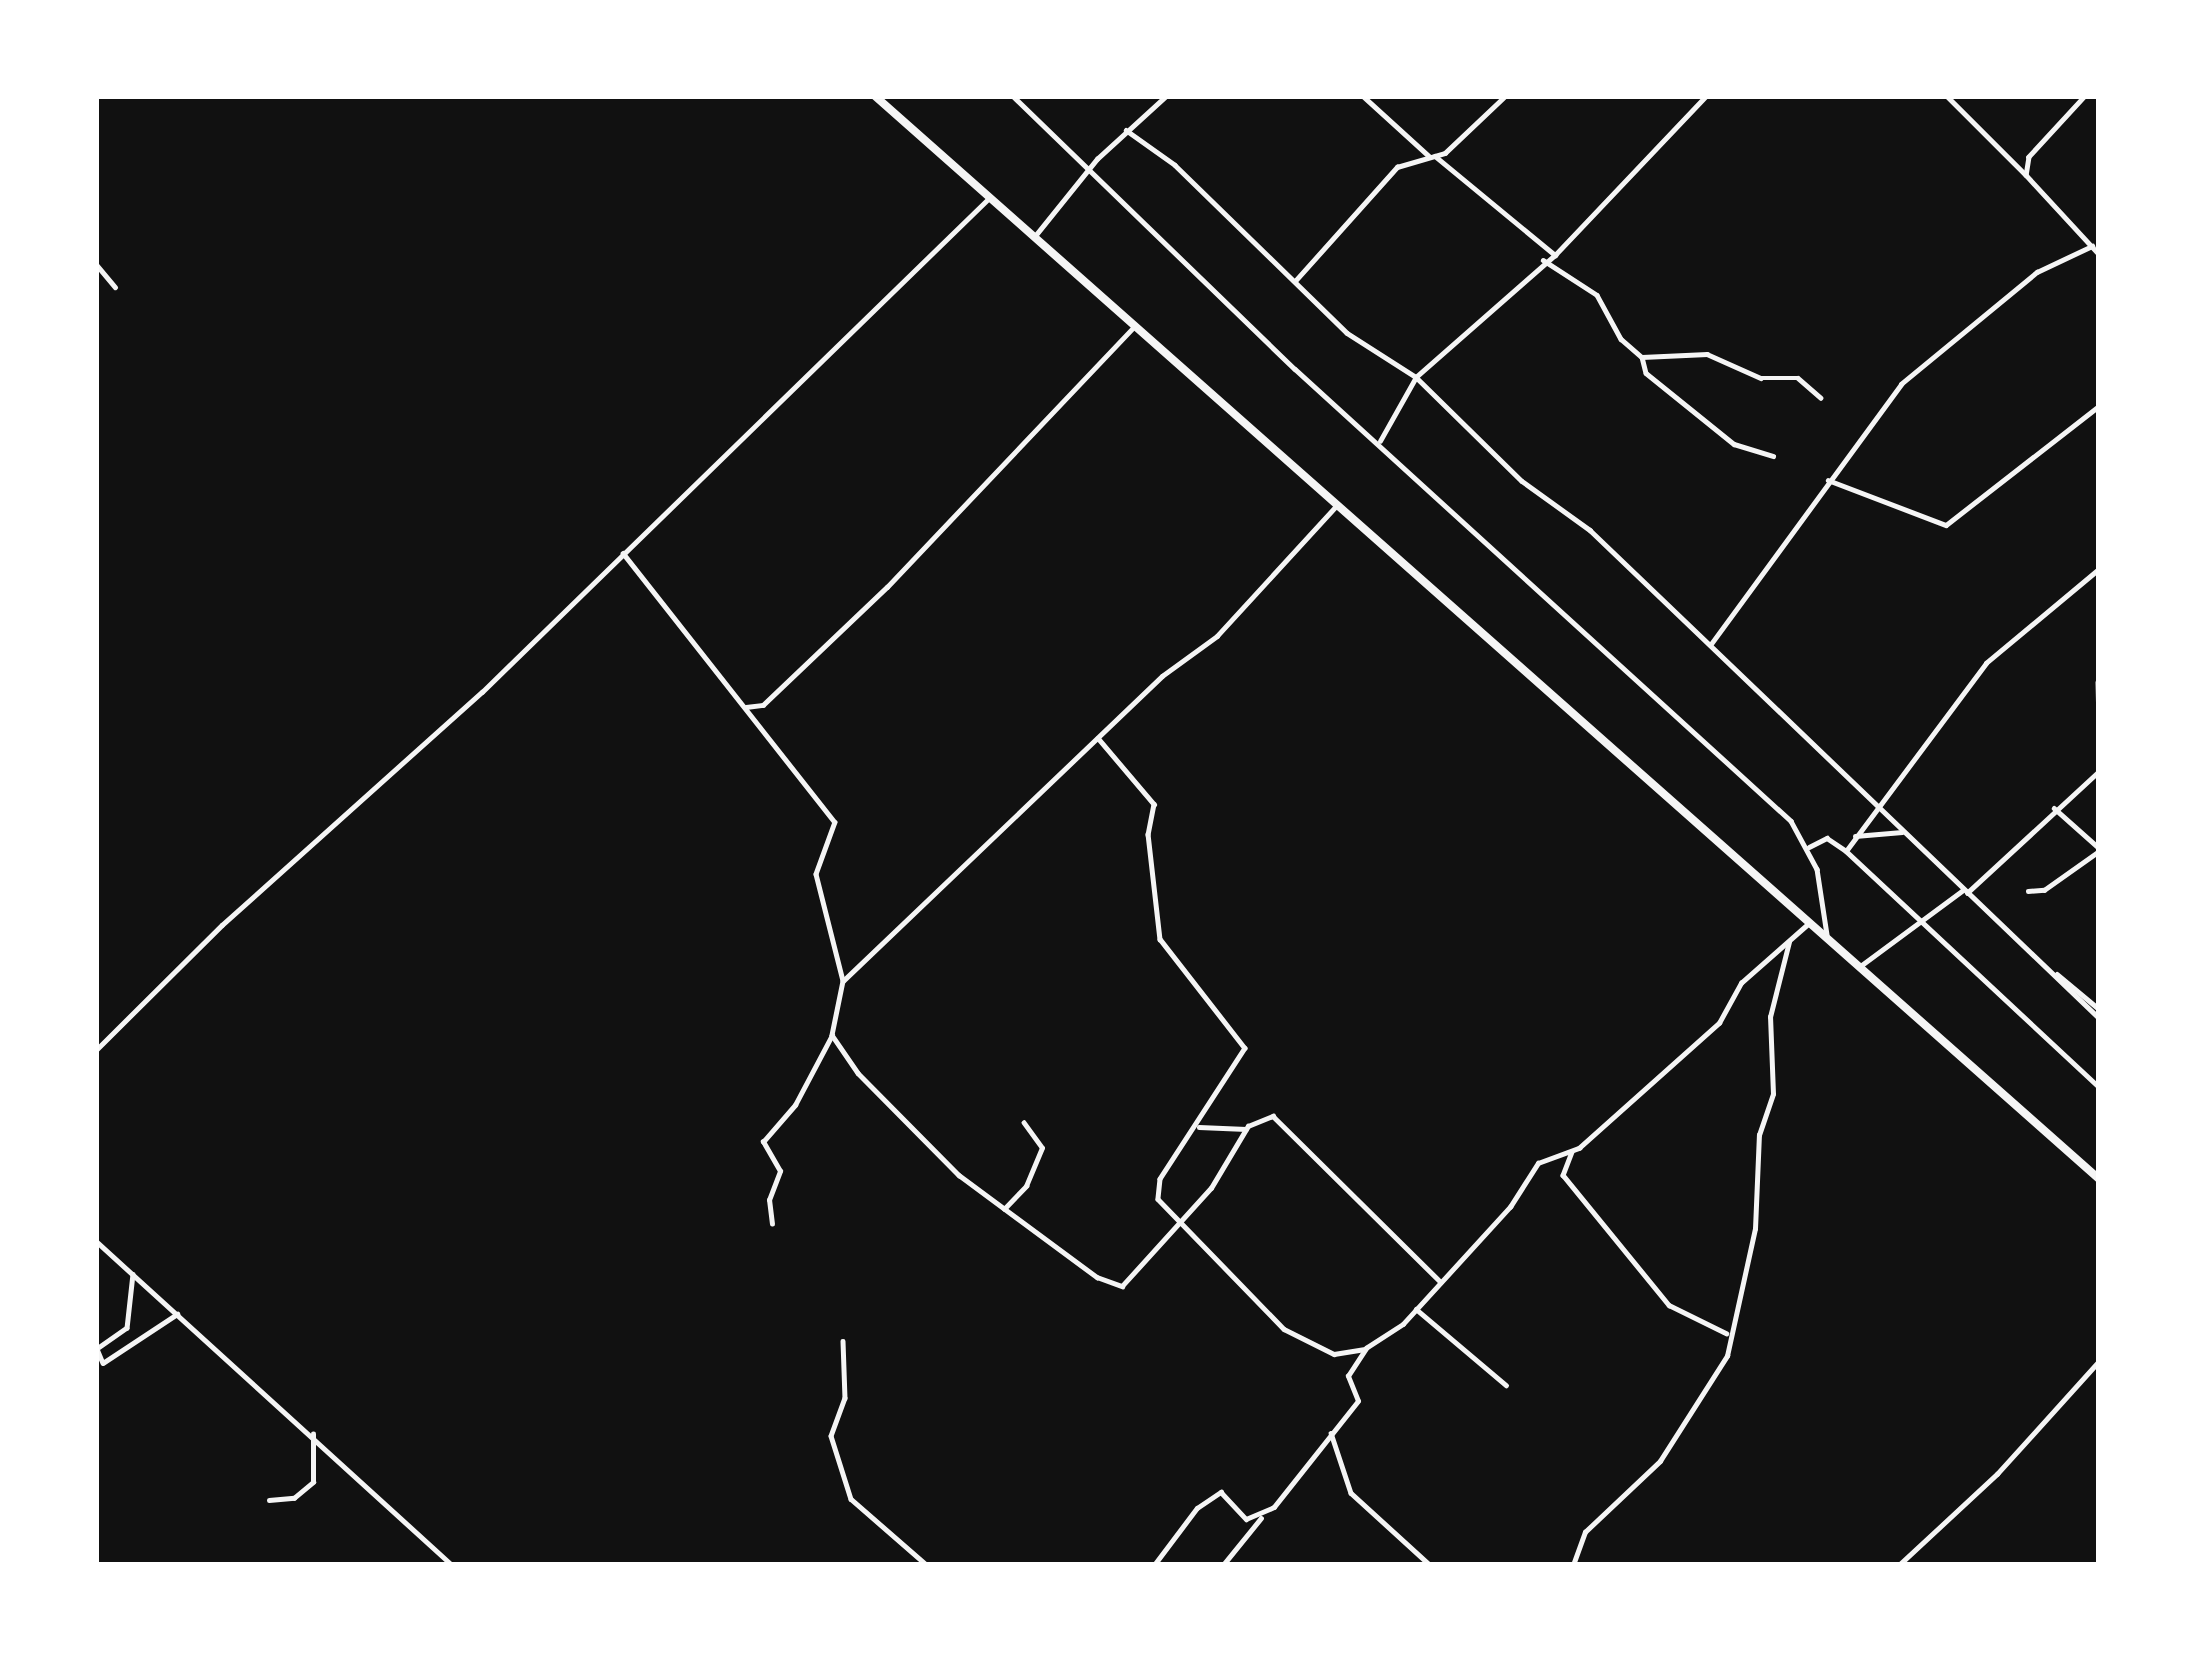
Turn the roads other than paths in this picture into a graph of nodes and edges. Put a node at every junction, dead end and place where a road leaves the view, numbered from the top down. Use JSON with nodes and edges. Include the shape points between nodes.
{"nodes":[{"id":1,"x":875,"y":96,"type":"edge"},
{"id":2,"x":1013,"y":96,"type":"edge"},
{"id":3,"x":1166,"y":96,"type":"edge"},
{"id":4,"x":1363,"y":96,"type":"edge"},
{"id":5,"x":1505,"y":96,"type":"edge"},
{"id":6,"x":1706,"y":96,"type":"edge"},
{"id":7,"x":1947,"y":96,"type":"edge"},
{"id":8,"x":2085,"y":96,"type":"edge"},
{"id":9,"x":1126,"y":130,"type":"junction"},
{"id":10,"x":1432,"y":156,"type":"junction"},
{"id":11,"x":2030,"y":157,"type":"junction"},
{"id":12,"x":2010,"y":160,"type":"junction"},
{"id":13,"x":1093,"y":168,"type":"junction"},
{"id":14,"x":2026,"y":175,"type":"junction"},
{"id":15,"x":988,"y":199,"type":"junction"},
{"id":16,"x":1033,"y":239,"type":"junction"},
{"id":17,"x":2092,"y":246,"type":"junction"},
{"id":18,"x":2099,"y":254,"type":"edge"},
{"id":19,"x":1555,"y":255,"type":"junction"},
{"id":20,"x":1543,"y":260,"type":"junction"},
{"id":21,"x":96,"y":264,"type":"edge"},
{"id":22,"x":1296,"y":280,"type":"junction"},
{"id":23,"x":116,"y":286,"type":"dead end"},
{"id":24,"x":1134,"y":326,"type":"junction"},
{"id":25,"x":1642,"y":357,"type":"junction"},
{"id":26,"x":1416,"y":377,"type":"junction"},
{"id":27,"x":1821,"y":398,"type":"dead end"},
{"id":28,"x":2099,"y":406,"type":"edge"},
{"id":29,"x":1380,"y":441,"type":"junction"},
{"id":30,"x":1773,"y":456,"type":"dead end"},
{"id":31,"x":1828,"y":480,"type":"junction"},
{"id":32,"x":1335,"y":507,"type":"junction"},
{"id":33,"x":623,"y":553,"type":"junction"},
{"id":34,"x":2099,"y":569,"type":"edge"},
{"id":35,"x":1695,"y":630,"type":"junction"},
{"id":36,"x":1716,"y":631,"type":"junction"},
{"id":37,"x":1712,"y":644,"type":"junction"},
{"id":38,"x":2098,"y":682,"type":"edge"},
{"id":39,"x":746,"y":707,"type":"junction"},
{"id":40,"x":2099,"y":722,"type":"edge"},
{"id":41,"x":1098,"y":738,"type":"junction"},
{"id":42,"x":2099,"y":771,"type":"edge"},
{"id":43,"x":1881,"y":802,"type":"junction"},
{"id":44,"x":2054,"y":808,"type":"junction"},
{"id":45,"x":1902,"y":832,"type":"junction"},
{"id":46,"x":1855,"y":836,"type":"junction"},
{"id":47,"x":1810,"y":847,"type":"junction"},
{"id":48,"x":2099,"y":850,"type":"edge"},
{"id":49,"x":1846,"y":851,"type":"junction"},
{"id":50,"x":1965,"y":891,"type":"junction"},
{"id":51,"x":2028,"y":891,"type":"dead end"},
{"id":52,"x":1808,"y":924,"type":"junction"},
{"id":53,"x":1917,"y":924,"type":"junction"},
{"id":54,"x":1826,"y":940,"type":"junction"},
{"id":55,"x":1790,"y":941,"type":"junction"},
{"id":56,"x":1859,"y":967,"type":"junction"},
{"id":57,"x":843,"y":981,"type":"junction"},
{"id":58,"x":2099,"y":1014,"type":"edge"},
{"id":59,"x":832,"y":1035,"type":"junction"},
{"id":60,"x":96,"y":1051,"type":"edge"},
{"id":61,"x":2099,"y":1088,"type":"edge"},
{"id":62,"x":1024,"y":1124,"type":"dead end"},
{"id":63,"x":1199,"y":1127,"type":"junction"},
{"id":64,"x":1246,"y":1129,"type":"junction"},
{"id":65,"x":1572,"y":1152,"type":"junction"},
{"id":66,"x":2099,"y":1179,"type":"edge"},
{"id":67,"x":1004,"y":1209,"type":"junction"},
{"id":68,"x":772,"y":1224,"type":"dead end"},
{"id":69,"x":1179,"y":1224,"type":"junction"},
{"id":70,"x":96,"y":1241,"type":"edge"},
{"id":71,"x":133,"y":1274,"type":"junction"},
{"id":72,"x":1441,"y":1282,"type":"junction"},
{"id":73,"x":1416,"y":1310,"type":"junction"},
{"id":74,"x":177,"y":1314,"type":"junction"},
{"id":75,"x":1729,"y":1334,"type":"junction"},
{"id":76,"x":843,"y":1341,"type":"dead end"},
{"id":77,"x":1366,"y":1348,"type":"junction"},
{"id":78,"x":2099,"y":1361,"type":"edge"},
{"id":79,"x":1506,"y":1385,"type":"dead end"},
{"id":80,"x":1331,"y":1433,"type":"junction"},
{"id":81,"x":313,"y":1434,"type":"junction"},
{"id":82,"x":269,"y":1500,"type":"dead end"},
{"id":83,"x":1262,"y":1517,"type":"junction"},
{"id":84,"x":452,"y":1565,"type":"edge"},
{"id":85,"x":928,"y":1565,"type":"edge"},
{"id":86,"x":1154,"y":1565,"type":"edge"},
{"id":87,"x":1223,"y":1565,"type":"edge"},
{"id":88,"x":1430,"y":1565,"type":"edge"},
{"id":89,"x":1574,"y":1565,"type":"edge"},
{"id":90,"x":1899,"y":1565,"type":"edge"}],
"edges":[{"from":1,"to":15,"type":"highway"},
{"from":2,"to":13,"type":"street"},
{"from":3,"to":9,"type":"street"},
{"from":4,"to":10,"type":"street"},
{"from":5,"to":10,"type":"street"},
{"from":6,"to":19,"type":"street"},
{"from":7,"to":12,"type":"street"},
{"from":8,"to":11,"type":"street"},
{"from":9,"to":13,"type":"street"},
{"from":9,"to":22,"type":"street","via":[[1175,165]]},
{"from":10,"to":19,"type":"street"},
{"from":10,"to":22,"type":"street","via":[[1406,160],[1386,177]]},
{"from":11,"to":12,"type":"street"},
{"from":11,"to":14,"type":"street"},
{"from":12,"to":14,"type":"street"},
{"from":13,"to":16,"type":"street"},
{"from":13,"to":29,"type":"street"},
{"from":14,"to":17,"type":"street"},
{"from":15,"to":16,"type":"highway"},
{"from":15,"to":33,"type":"street"},
{"from":16,"to":24,"type":"highway"},
{"from":17,"to":18,"type":"street"},
{"from":17,"to":31,"type":"street","via":[[2038,272],[1920,365]]},
{"from":19,"to":20,"type":"street"},
{"from":20,"to":25,"type":"street","via":[[1597,295]]},
{"from":20,"to":26,"type":"street"},
{"from":21,"to":23,"type":"street"},
{"from":22,"to":26,"type":"street","via":[[1366,349]]},
{"from":24,"to":32,"type":"highway"},
{"from":24,"to":39,"type":"street","via":[[887,587],[763,705]]},
{"from":25,"to":27,"type":"street","via":[[1707,354],[1761,377],[1798,377]]},
{"from":25,"to":30,"type":"street","via":[[1646,373],[1734,444]]},
{"from":26,"to":29,"type":"street"},
{"from":26,"to":35,"type":"street"},
{"from":28,"to":31,"type":"street","via":[[1946,525]]},
{"from":29,"to":47,"type":"street","via":[[1673,708]]},
{"from":31,"to":36,"type":"street"},
{"from":32,"to":41,"type":"street","via":[[1216,636]]},
{"from":32,"to":52,"type":"highway"},
{"from":33,"to":39,"type":"street"},
{"from":33,"to":60,"type":"street"},
{"from":34,"to":43,"type":"street","via":[[2002,645]]},
{"from":35,"to":36,"type":"street"},
{"from":35,"to":37,"type":"street"},
{"from":36,"to":37,"type":"street"},
{"from":37,"to":43,"type":"street"},
{"from":38,"to":40,"type":"street"},
{"from":39,"to":57,"type":"street","via":[[837,826],[816,874]]},
{"from":41,"to":57,"type":"street"},
{"from":41,"to":63,"type":"street","via":[[1154,804],[1148,834],[1160,939],[1242,1036],[1243,1052]]},
{"from":42,"to":44,"type":"street"},
{"from":43,"to":45,"type":"street"},
{"from":43,"to":46,"type":"street"},
{"from":44,"to":48,"type":"street"},
{"from":44,"to":50,"type":"street"},
{"from":45,"to":46,"type":"street"},
{"from":45,"to":50,"type":"street"},
{"from":46,"to":49,"type":"street"},
{"from":47,"to":49,"type":"street","via":[[1827,838]]},
{"from":47,"to":54,"type":"street"},
{"from":48,"to":51,"type":"street","via":[[2044,890]]},
{"from":49,"to":53,"type":"street"},
{"from":50,"to":53,"type":"street"},
{"from":50,"to":58,"type":"street"},
{"from":52,"to":54,"type":"highway"},
{"from":52,"to":55,"type":"street"},
{"from":53,"to":56,"type":"street"},
{"from":53,"to":61,"type":"street"},
{"from":54,"to":56,"type":"highway"},
{"from":55,"to":65,"type":"street","via":[[1741,983],[1719,1023]]},
{"from":55,"to":75,"type":"street","via":[[1770,1017],[1773,1094],[1759,1135],[1754,1229]]},
{"from":56,"to":66,"type":"highway"},
{"from":57,"to":59,"type":"street"},
{"from":59,"to":67,"type":"street","via":[[937,1154]]},
{"from":59,"to":68,"type":"street","via":[[795,1105],[763,1142],[780,1171],[769,1200]]},
{"from":62,"to":67,"type":"street","via":[[1042,1148],[1022,1192]]},
{"from":63,"to":64,"type":"street"},
{"from":63,"to":69,"type":"street","via":[[1156,1190]]},
{"from":64,"to":69,"type":"street","via":[[1225,1170]]},
{"from":64,"to":72,"type":"street","via":[[1277,1118]]},
{"from":65,"to":72,"type":"street","via":[[1538,1163],[1510,1207]]},
{"from":65,"to":75,"type":"street","via":[[1566,1178],[1669,1305]]},
{"from":67,"to":69,"type":"street","via":[[1117,1286]]},
{"from":69,"to":77,"type":"street","via":[[1284,1329],[1334,1354]]},
{"from":70,"to":71,"type":"street"},
{"from":71,"to":74,"type":"street"},
{"from":71,"to":74,"type":"street","via":[[127,1328],[97,1349],[103,1363]]},
{"from":72,"to":73,"type":"street"},
{"from":73,"to":77,"type":"street"},
{"from":73,"to":79,"type":"street"},
{"from":74,"to":81,"type":"street"},
{"from":75,"to":89,"type":"street","via":[[1727,1356],[1701,1404],[1628,1498],[1585,1532]]},
{"from":76,"to":85,"type":"street","via":[[845,1398],[831,1436],[851,1499]]},
{"from":77,"to":80,"type":"street","via":[[1348,1376],[1358,1401]]},
{"from":78,"to":90,"type":"street","via":[[1997,1474]]},
{"from":80,"to":83,"type":"street"},
{"from":80,"to":88,"type":"street","via":[[1351,1493]]},
{"from":81,"to":82,"type":"street","via":[[313,1482],[294,1498]]},
{"from":81,"to":84,"type":"street"},
{"from":83,"to":86,"type":"street","via":[[1238,1515],[1221,1492],[1197,1508]]},
{"from":83,"to":87,"type":"street"}]}
